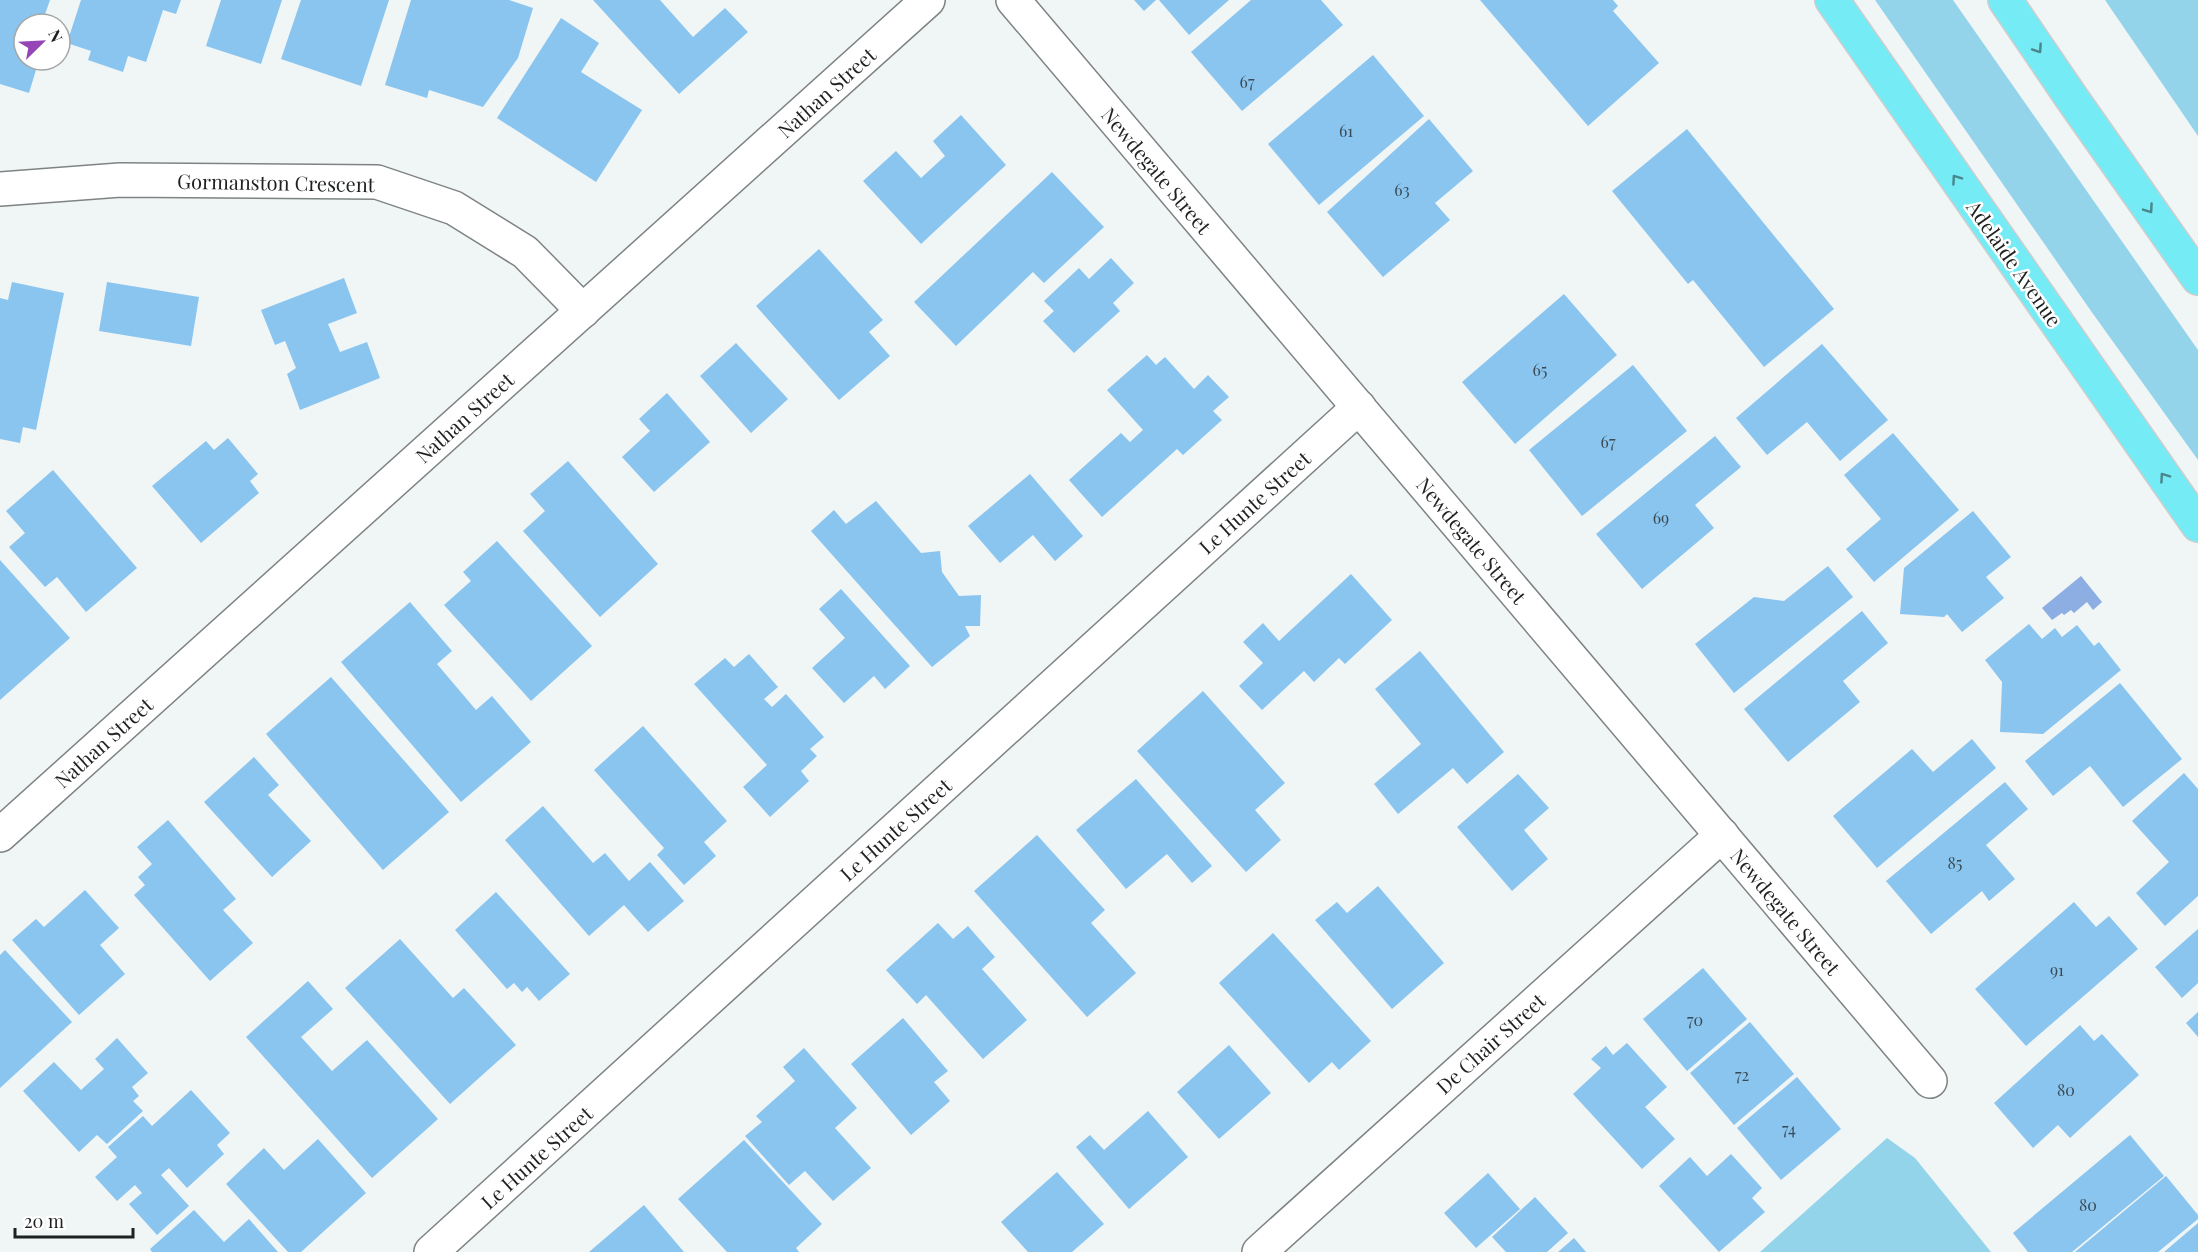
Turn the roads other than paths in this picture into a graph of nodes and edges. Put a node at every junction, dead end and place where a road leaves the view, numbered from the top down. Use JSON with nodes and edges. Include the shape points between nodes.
{"nodes":[{"id":1,"x":928,"y":0,"type":"edge"},
{"id":2,"x":1013,"y":0,"type":"edge"},
{"id":3,"x":1822,"y":0,"type":"edge"},
{"id":4,"x":1832,"y":0,"type":"edge"},
{"id":5,"x":2005,"y":0,"type":"edge"},
{"id":6,"x":1867,"y":51,"type":"junction"},
{"id":7,"x":0,"y":189,"type":"edge"},
{"id":8,"x":2198,"y":278,"type":"edge"},
{"id":9,"x":583,"y":311,"type":"junction"},
{"id":10,"x":1359,"y":407,"type":"junction"},
{"id":11,"x":2198,"y":525,"type":"edge"},
{"id":12,"x":0,"y":835,"type":"edge"},
{"id":13,"x":1722,"y":835,"type":"junction"},
{"id":14,"x":1930,"y":1081,"type":"dead end"},
{"id":15,"x":431,"y":1252,"type":"edge"},
{"id":16,"x":1259,"y":1252,"type":"edge"}],
"edges":[{"from":1,"to":9,"type":"street","name":"Nathan Street"},
{"from":2,"to":10,"type":"street","name":"Newdegate Street"},
{"from":3,"to":6,"type":"highway"},
{"from":4,"to":6,"type":"highway","name":"Adelaide Avenue"},
{"from":5,"to":8,"type":"highway","one_way":true},
{"from":11,"to":6,"type":"highway","name":"Adelaide Avenue","one_way":true},
{"from":7,"to":9,"type":"street","name":"Gormanston Crescent","via":[[120,180],[377,182],[454,208],[525,252]]},
{"from":9,"to":12,"type":"street","name":"Nathan Street"},
{"from":10,"to":13,"type":"street","name":"Newdegate Street"},
{"from":10,"to":15,"type":"street","name":"Le Hunte Street"},
{"from":13,"to":14,"type":"street","name":"Newdegate Street"},
{"from":13,"to":16,"type":"street","name":"De Chair Street"}]}
